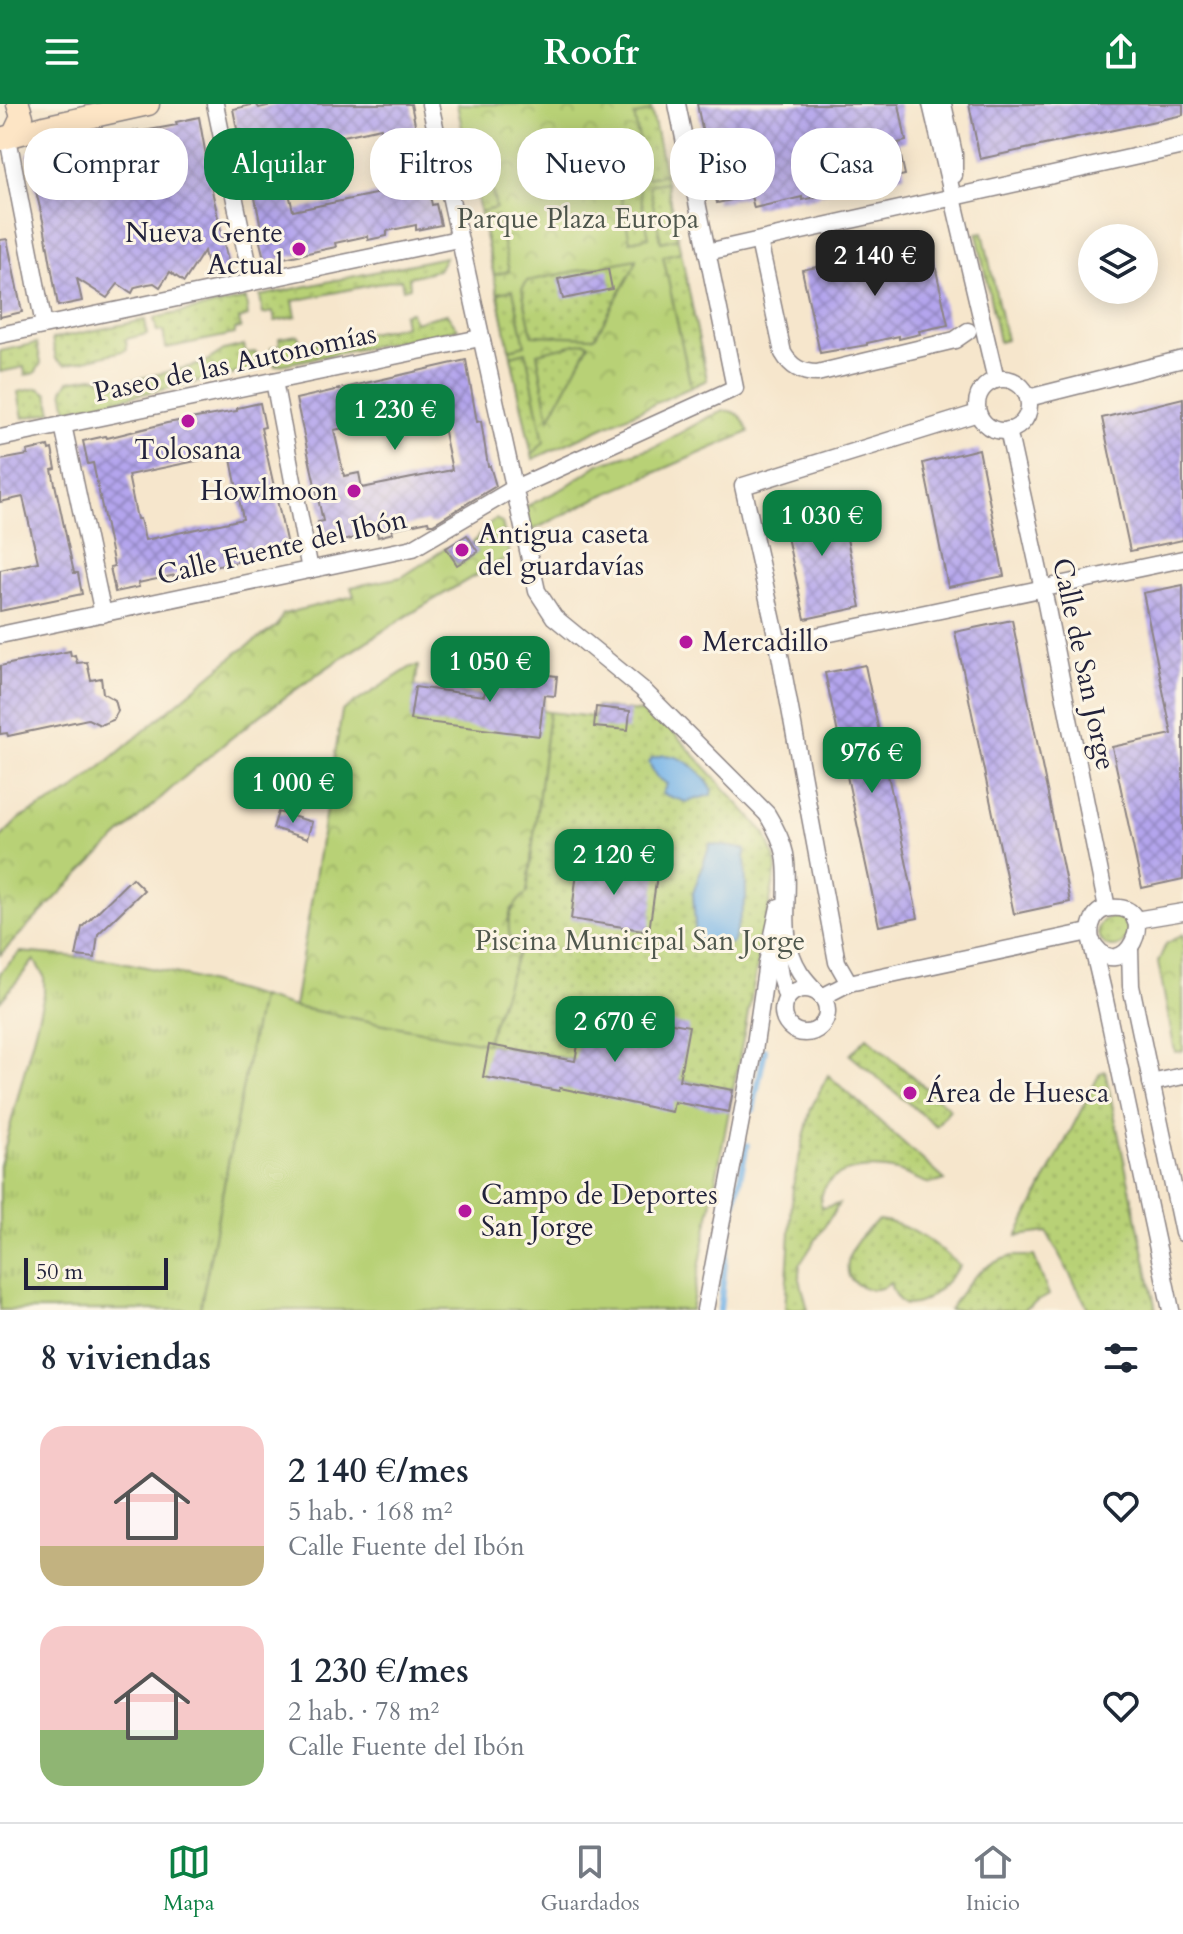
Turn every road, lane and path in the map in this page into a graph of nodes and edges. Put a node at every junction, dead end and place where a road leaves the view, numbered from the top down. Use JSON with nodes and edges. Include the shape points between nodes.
{"nodes":[{"id":1,"x":18,"y":104,"type":"edge"},
{"id":2,"x":148,"y":104,"type":"edge"},
{"id":3,"x":215,"y":104,"type":"edge"},
{"id":4,"x":430,"y":104,"type":"edge"},
{"id":5,"x":677,"y":104,"type":"edge"},
{"id":6,"x":931,"y":104,"type":"edge"},
{"id":7,"x":943,"y":104,"type":"edge"},
{"id":8,"x":7,"y":137,"type":"edge"},
{"id":9,"x":1183,"y":146,"type":"edge"},
{"id":10,"x":955,"y":196,"type":"junction"},
{"id":11,"x":458,"y":239,"type":"junction"},
{"id":12,"x":759,"y":241,"type":"junction"},
{"id":13,"x":707,"y":252,"type":"junction"},
{"id":14,"x":252,"y":282,"type":"junction"},
{"id":15,"x":44,"y":325,"type":"junction"},
{"id":16,"x":968,"y":331,"type":"dead end"},
{"id":17,"x":0,"y":335,"type":"edge"},
{"id":18,"x":480,"y":338,"type":"junction"},
{"id":19,"x":1183,"y":359,"type":"edge"},
{"id":20,"x":996,"y":380,"type":"junction"},
{"id":21,"x":274,"y":381,"type":"junction"},
{"id":22,"x":1028,"y":398,"type":"junction"},
{"id":23,"x":978,"y":413,"type":"junction"},
{"id":24,"x":63,"y":425,"type":"junction"},
{"id":25,"x":1008,"y":430,"type":"junction"},
{"id":26,"x":0,"y":438,"type":"edge"},
{"id":27,"x":513,"y":489,"type":"junction"},
{"id":28,"x":1183,"y":559,"type":"edge"},
{"id":29,"x":310,"y":570,"type":"junction"},
{"id":30,"x":1043,"y":589,"type":"junction"},
{"id":31,"x":103,"y":614,"type":"junction"},
{"id":32,"x":0,"y":635,"type":"edge"},
{"id":33,"x":778,"y":644,"type":"junction"},
{"id":34,"x":785,"y":882,"type":"junction"},
{"id":35,"x":1107,"y":908,"type":"junction"},
{"id":36,"x":1183,"y":912,"type":"edge"},
{"id":37,"x":1135,"y":920,"type":"junction"},
{"id":38,"x":774,"y":930,"type":"junction"},
{"id":39,"x":1090,"y":936,"type":"junction"},
{"id":40,"x":1130,"y":949,"type":"junction"},
{"id":41,"x":849,"y":983,"type":"junction"},
{"id":42,"x":819,"y":994,"type":"junction"},
{"id":43,"x":785,"y":1004,"type":"junction"},
{"id":44,"x":758,"y":1029,"type":"junction"},
{"id":45,"x":1183,"y":1076,"type":"edge"},
{"id":46,"x":1151,"y":1083,"type":"junction"},
{"id":47,"x":1183,"y":1233,"type":"edge"},
{"id":48,"x":705,"y":1310,"type":"edge"},
{"id":49,"x":1171,"y":1310,"type":"edge"}],
"edges":[{"from":1,"to":8,"type":"main road","via":[[22,117]]},
{"from":2,"to":8,"type":"main road"},
{"from":3,"to":14,"type":"street"},
{"from":4,"to":11,"type":"street"},
{"from":5,"to":13,"type":"street"},
{"from":6,"to":10,"type":"street"},
{"from":7,"to":10,"type":"street","via":[[954,154]]},
{"from":8,"to":15,"type":"street"},
{"from":9,"to":10,"type":"street"},
{"from":10,"to":12,"type":"street"},
{"from":10,"to":20,"type":"street"},
{"from":11,"to":14,"type":"street"},
{"from":11,"to":18,"type":"street"},
{"from":12,"to":13,"type":"street"},
{"from":12,"to":16,"type":"street","via":[[783,353],[793,367],[817,373],[955,340]]},
{"from":13,"to":27,"type":"street","name":"Calle Fuente del Ibón","via":[[735,388]]},
{"from":14,"to":15,"type":"street"},
{"from":15,"to":17,"type":"street"},
{"from":18,"to":21,"type":"street","name":"Paseo de las Autonomías"},
{"from":18,"to":27,"type":"street"},
{"from":19,"to":22,"type":"street"},
{"from":20,"to":22,"type":"street","via":[[1016,382]]},
{"from":20,"to":23,"type":"street","via":[[980,392]]},
{"from":21,"to":24,"type":"street","name":"Paseo de las Autonomías"},
{"from":21,"to":29,"type":"street"},
{"from":22,"to":25,"type":"street","via":[[1025,419]]},
{"from":23,"to":25,"type":"street","via":[[989,427]]},
{"from":23,"to":33,"type":"street","via":[[743,486]]},
{"from":24,"to":26,"type":"street","name":"Paseo de las Autonomías"},
{"from":24,"to":31,"type":"street"},
{"from":25,"to":30,"type":"street","name":"Calle de San Jorge"},
{"from":27,"to":29,"type":"street","name":"Calle Fuente del Ibón","via":[[413,548]]},
{"from":27,"to":34,"type":"street","via":[[532,577],[544,606],[642,689],[767,814],[782,845]]},
{"from":28,"to":30,"type":"street"},
{"from":29,"to":31,"type":"street","name":"Calle Fuente del Ibón"},
{"from":30,"to":33,"type":"street"},
{"from":30,"to":35,"type":"street","name":"Calle de San Jorge"},
{"from":31,"to":32,"type":"street","name":"Calle Fuente del Ibón"},
{"from":33,"to":41,"type":"street","via":[[837,962]]},
{"from":34,"to":38,"type":"street"},
{"from":34,"to":42,"type":"street","via":[[789,943],[800,971]]},
{"from":35,"to":37,"type":"street","via":[[1123,909]]},
{"from":35,"to":39,"type":"street","via":[[1094,917]]},
{"from":36,"to":37,"type":"street"},
{"from":37,"to":40,"type":"street","via":[[1138,935]]},
{"from":38,"to":43,"type":"street"},
{"from":38,"to":44,"type":"street"},
{"from":39,"to":40,"type":"street","via":[[1108,955]]},
{"from":39,"to":41,"type":"street"},
{"from":39,"to":49,"type":"street"},
{"from":40,"to":46,"type":"street","via":[[1131,986]]},
{"from":41,"to":42,"type":"street"},
{"from":42,"to":43,"type":"street","via":[[802,989]]},
{"from":42,"to":43,"type":"street","via":[[827,1005],[826,1018],[810,1033],[789,1027]]},
{"from":43,"to":44,"type":"street"},
{"from":44,"to":48,"type":"street"},
{"from":45,"to":46,"type":"street"},
{"from":46,"to":47,"type":"street"}]}
